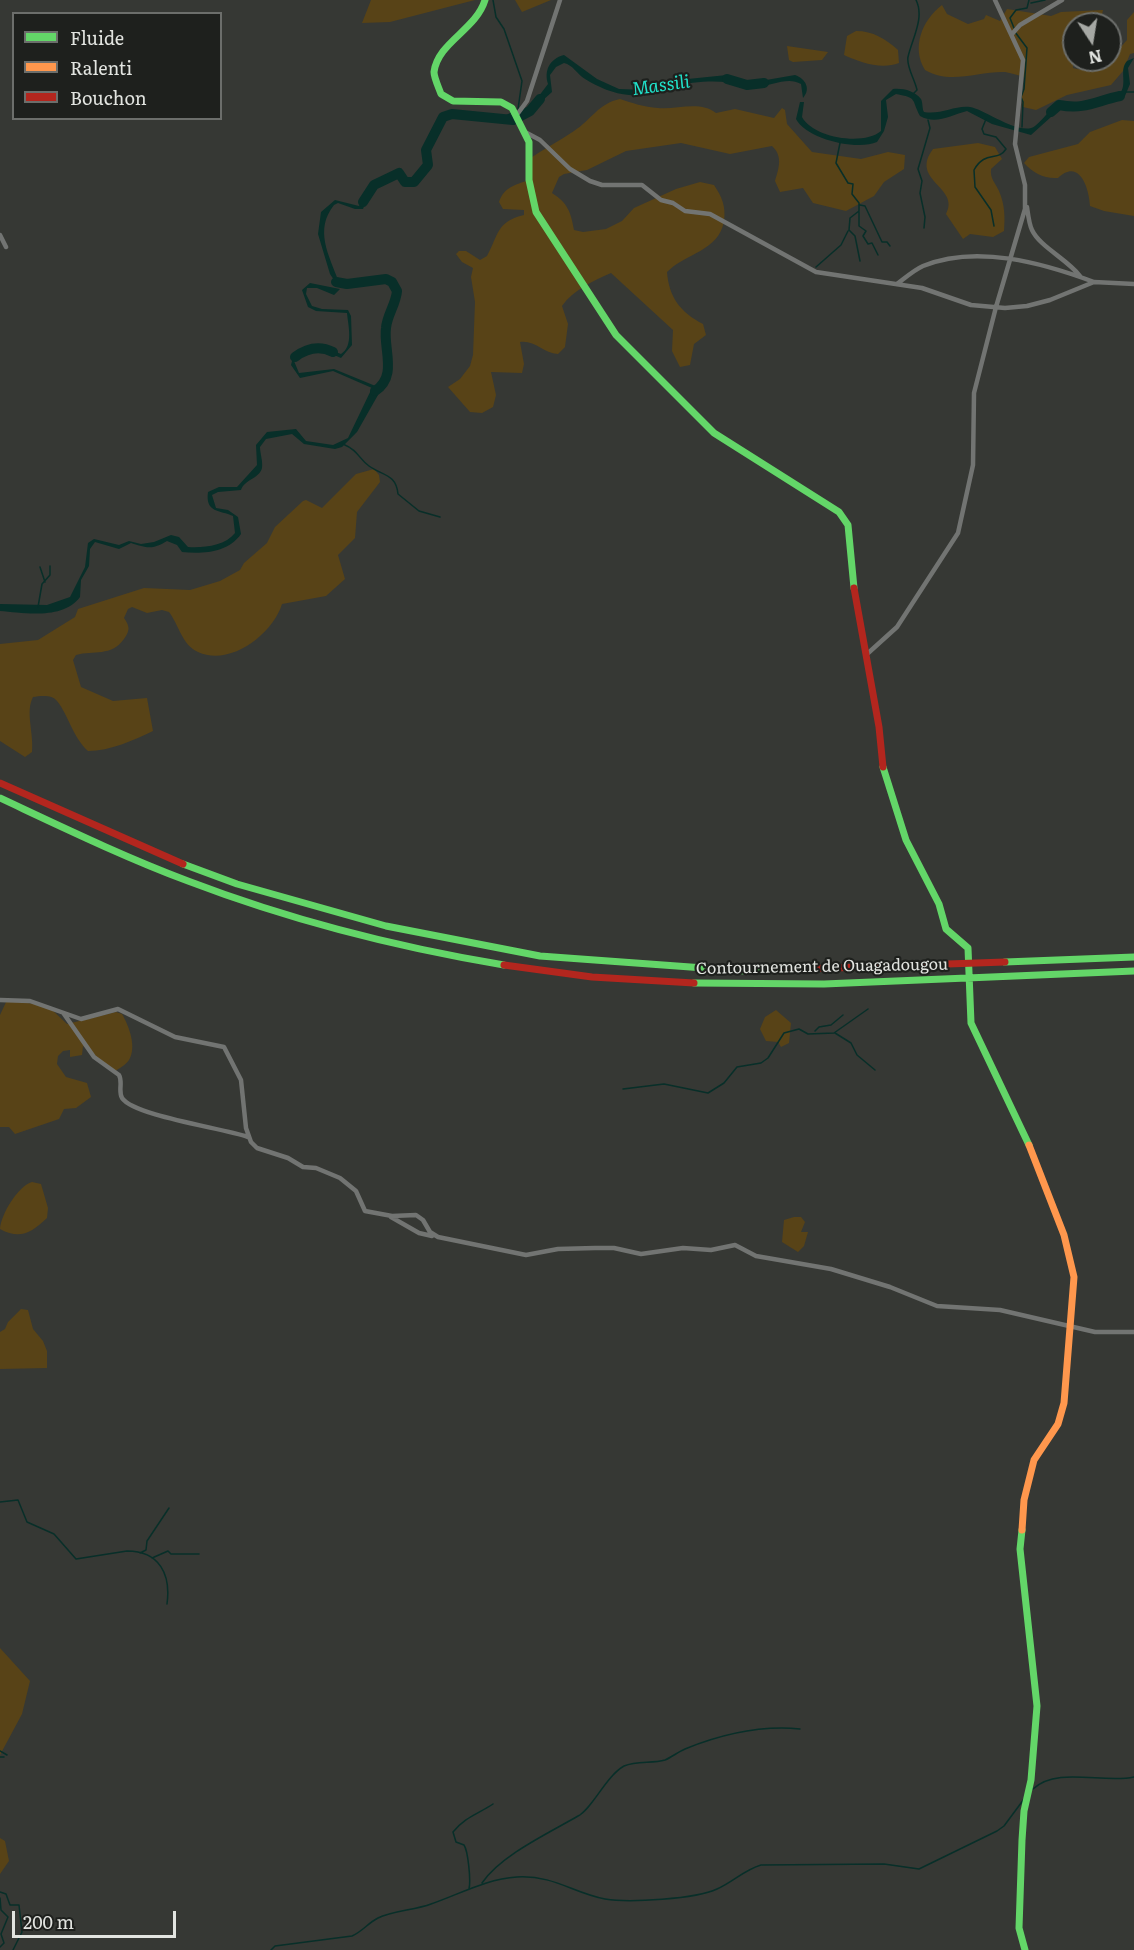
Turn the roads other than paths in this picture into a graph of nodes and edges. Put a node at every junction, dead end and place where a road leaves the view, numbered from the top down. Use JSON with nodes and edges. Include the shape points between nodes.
{"nodes":[{"id":1,"x":485,"y":0,"type":"edge"},
{"id":2,"x":560,"y":0,"type":"edge"},
{"id":3,"x":995,"y":0,"type":"edge"},
{"id":4,"x":1062,"y":0,"type":"edge"},
{"id":5,"x":1012,"y":34,"type":"junction"},
{"id":6,"x":516,"y":116,"type":"junction"},
{"id":7,"x":525,"y":132,"type":"junction"},
{"id":8,"x":1026,"y":204,"type":"junction"},
{"id":9,"x":0,"y":235,"type":"edge"},
{"id":10,"x":6,"y":247,"type":"dead end"},
{"id":11,"x":1009,"y":260,"type":"junction"},
{"id":12,"x":1080,"y":276,"type":"junction"},
{"id":13,"x":1094,"y":282,"type":"junction"},
{"id":14,"x":896,"y":284,"type":"junction"},
{"id":15,"x":1134,"y":284,"type":"edge"},
{"id":16,"x":996,"y":307,"type":"junction"},
{"id":17,"x":865,"y":656,"type":"junction"},
{"id":18,"x":0,"y":783,"type":"edge"},
{"id":19,"x":0,"y":798,"type":"edge"},
{"id":20,"x":1134,"y":957,"type":"edge"},
{"id":21,"x":971,"y":963,"type":"junction"},
{"id":22,"x":1134,"y":970,"type":"edge"},
{"id":23,"x":972,"y":977,"type":"junction"},
{"id":24,"x":0,"y":1000,"type":"edge"},
{"id":25,"x":62,"y":1012,"type":"junction"},
{"id":26,"x":248,"y":1137,"type":"junction"},
{"id":27,"x":388,"y":1215,"type":"junction"},
{"id":28,"x":438,"y":1237,"type":"junction"},
{"id":29,"x":1069,"y":1327,"type":"junction"},
{"id":30,"x":1134,"y":1332,"type":"edge"},
{"id":31,"x":1025,"y":1950,"type":"edge"}],
"edges":[{"from":1,"to":6,"type":"main road","via":[[474,24],[444,47],[434,73],[446,99],[501,102],[512,108]]},
{"from":2,"to":6,"type":"street","via":[[527,101]]},
{"from":3,"to":5,"type":"street"},
{"from":4,"to":5,"type":"street"},
{"from":5,"to":8,"type":"street","via":[[1023,60],[1014,144]]},
{"from":6,"to":7,"type":"main road"},
{"from":7,"to":14,"type":"street","via":[[590,181],[602,185],[642,185],[661,200],[684,211],[710,214],[816,272]]},
{"from":7,"to":17,"type":"main road","via":[[536,212],[616,335],[714,433],[844,518]]},
{"from":8,"to":11,"type":"street"},
{"from":8,"to":12,"type":"street","via":[[1032,231]]},
{"from":9,"to":10,"type":"street"},
{"from":11,"to":12,"type":"street"},
{"from":11,"to":14,"type":"street","via":[[981,257],[934,262],[921,266]]},
{"from":11,"to":16,"type":"street"},
{"from":12,"to":13,"type":"street"},
{"from":13,"to":15,"type":"street"},
{"from":13,"to":16,"type":"street","via":[[1027,306]]},
{"from":14,"to":16,"type":"street","via":[[971,305]]},
{"from":16,"to":17,"type":"street","via":[[974,393],[973,465],[958,533],[897,627]]},
{"from":17,"to":21,"type":"main road","via":[[882,763],[906,840],[939,904],[946,929],[968,948]]},
{"from":18,"to":21,"type":"main road","name":"Contournement de Ouagadougou","via":[[160,855],[237,884],[462,943],[600,962],[745,971]]},
{"from":19,"to":23,"type":"main road","name":"Contournement de Ouagadougou","via":[[146,864],[234,898],[376,939],[516,968],[600,978],[749,986]]},
{"from":20,"to":21,"type":"main road","name":"Contournement de Ouagadougou"},
{"from":21,"to":23,"type":"main road"},
{"from":22,"to":23,"type":"main road","name":"Contournement de Ouagadougou"},
{"from":23,"to":29,"type":"main road","via":[[967,1000],[971,1023],[1038,1165],[1064,1235],[1074,1277]]},
{"from":24,"to":25,"type":"street","via":[[30,1001]]},
{"from":25,"to":26,"type":"street","via":[[94,1057],[119,1075],[120,1094],[128,1103],[164,1117]]},
{"from":25,"to":26,"type":"street","via":[[81,1019],[118,1009],[175,1037],[224,1047],[243,1090]]},
{"from":26,"to":27,"type":"street","via":[[257,1148],[340,1178],[356,1191],[365,1211]]},
{"from":27,"to":28,"type":"street","via":[[419,1233]]},
{"from":27,"to":28,"type":"street","via":[[416,1215]]},
{"from":28,"to":29,"type":"street","via":[[526,1255],[595,1248],[641,1254],[735,1245],[748,1253],[831,1269],[937,1306],[1000,1310]]},
{"from":29,"to":30,"type":"street"},
{"from":29,"to":31,"type":"main road","via":[[1064,1403],[1058,1424],[1034,1460],[1023,1510],[1020,1549],[1037,1706],[1022,1840],[1019,1928]]}]}
